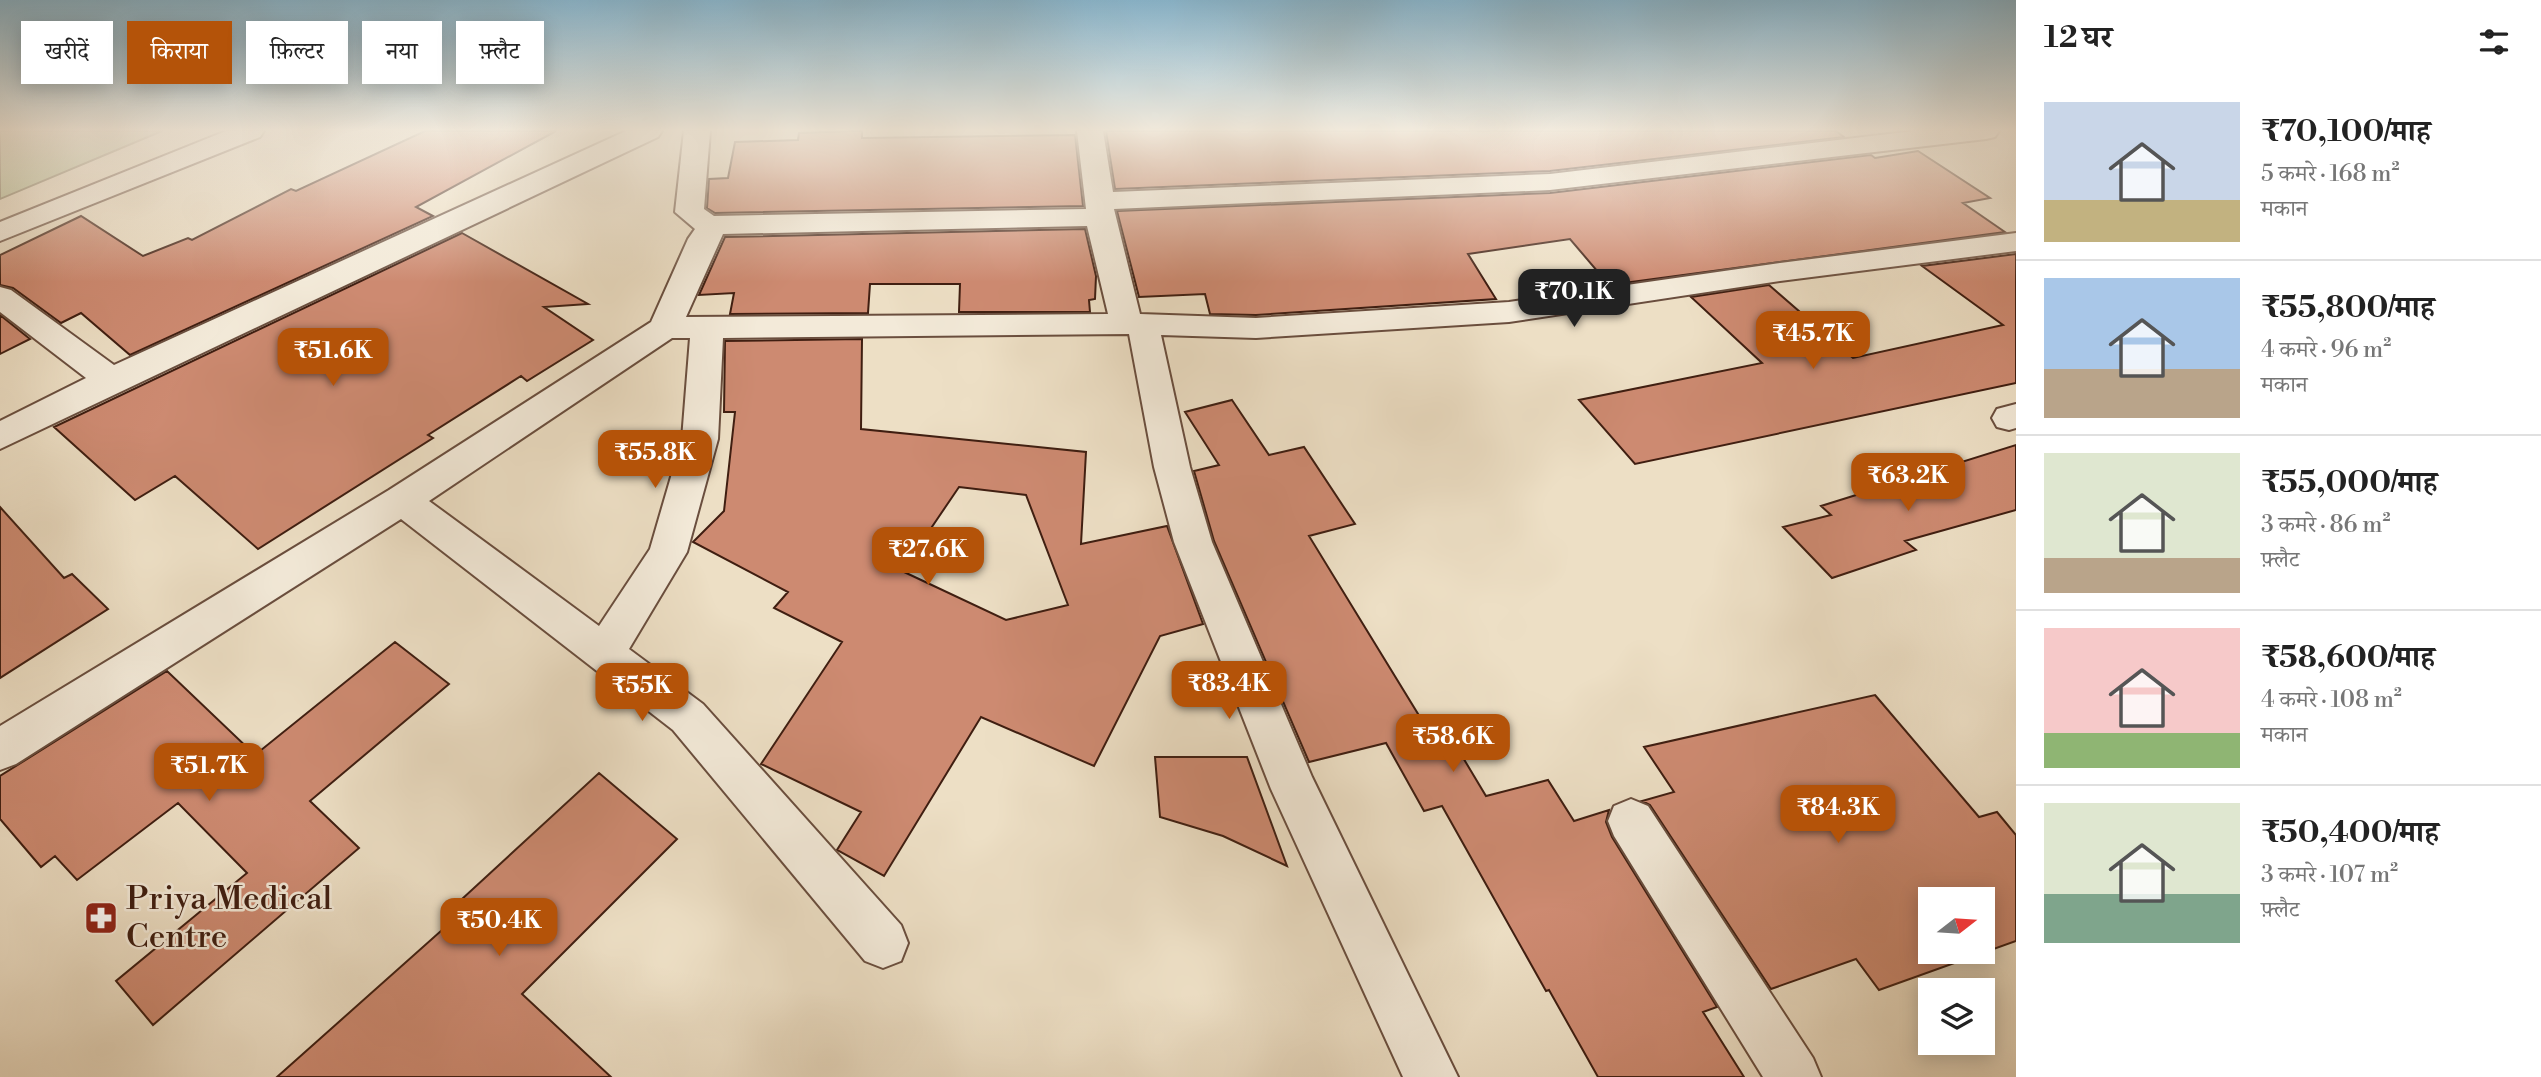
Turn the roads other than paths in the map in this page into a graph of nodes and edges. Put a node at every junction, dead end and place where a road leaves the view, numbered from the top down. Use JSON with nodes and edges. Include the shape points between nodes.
{"nodes":[{"id":1,"x":126,"y":181,"type":"edge"},
{"id":2,"x":540,"y":181,"type":"edge"},
{"id":3,"x":692,"y":181,"type":"edge"},
{"id":4,"x":1096,"y":181,"type":"edge"},
{"id":5,"x":1546,"y":181,"type":"edge"},
{"id":6,"x":1100,"y":209,"type":"junction"},
{"id":7,"x":714,"y":225,"type":"junction"},
{"id":8,"x":0,"y":232,"type":"edge"},
{"id":9,"x":2016,"y":242,"type":"edge"},
{"id":10,"x":0,"y":297,"type":"edge"},
{"id":11,"x":1135,"y":324,"type":"junction"},
{"id":12,"x":708,"y":327,"type":"junction"},
{"id":13,"x":665,"y":328,"type":"junction"},
{"id":14,"x":111,"y":380,"type":"junction"},
{"id":15,"x":0,"y":436,"type":"edge"},
{"id":16,"x":402,"y":500,"type":"junction"},
{"id":17,"x":604,"y":654,"type":"junction"},
{"id":18,"x":0,"y":750,"type":"edge"},
{"id":19,"x":1631,"y":821,"type":"dead end"},
{"id":20,"x":883,"y":943,"type":"dead end"},
{"id":21,"x":1431,"y":1077,"type":"edge"},
{"id":22,"x":1794,"y":1077,"type":"edge"}],
"edges":[{"from":1,"to":8,"type":"street"},
{"from":2,"to":14,"type":"street"},
{"from":3,"to":7,"type":"street","via":[[689,212]]},
{"from":4,"to":6,"type":"street"},
{"from":5,"to":6,"type":"street"},
{"from":6,"to":7,"type":"street"},
{"from":6,"to":11,"type":"street"},
{"from":7,"to":13,"type":"street","via":[[703,239]]},
{"from":9,"to":11,"type":"street","via":[[1509,312],[1256,328]]},
{"from":10,"to":14,"type":"street"},
{"from":11,"to":12,"type":"street"},
{"from":11,"to":21,"type":"street","via":[[1193,542],[1294,789]]},
{"from":12,"to":13,"type":"street"},
{"from":12,"to":17,"type":"street","via":[[699,439],[668,552]]},
{"from":13,"to":16,"type":"street"},
{"from":14,"to":15,"type":"street"},
{"from":16,"to":17,"type":"street"},
{"from":16,"to":18,"type":"street"},
{"from":17,"to":20,"type":"street","via":[[688,718]]},
{"from":19,"to":22,"type":"street"}]}
